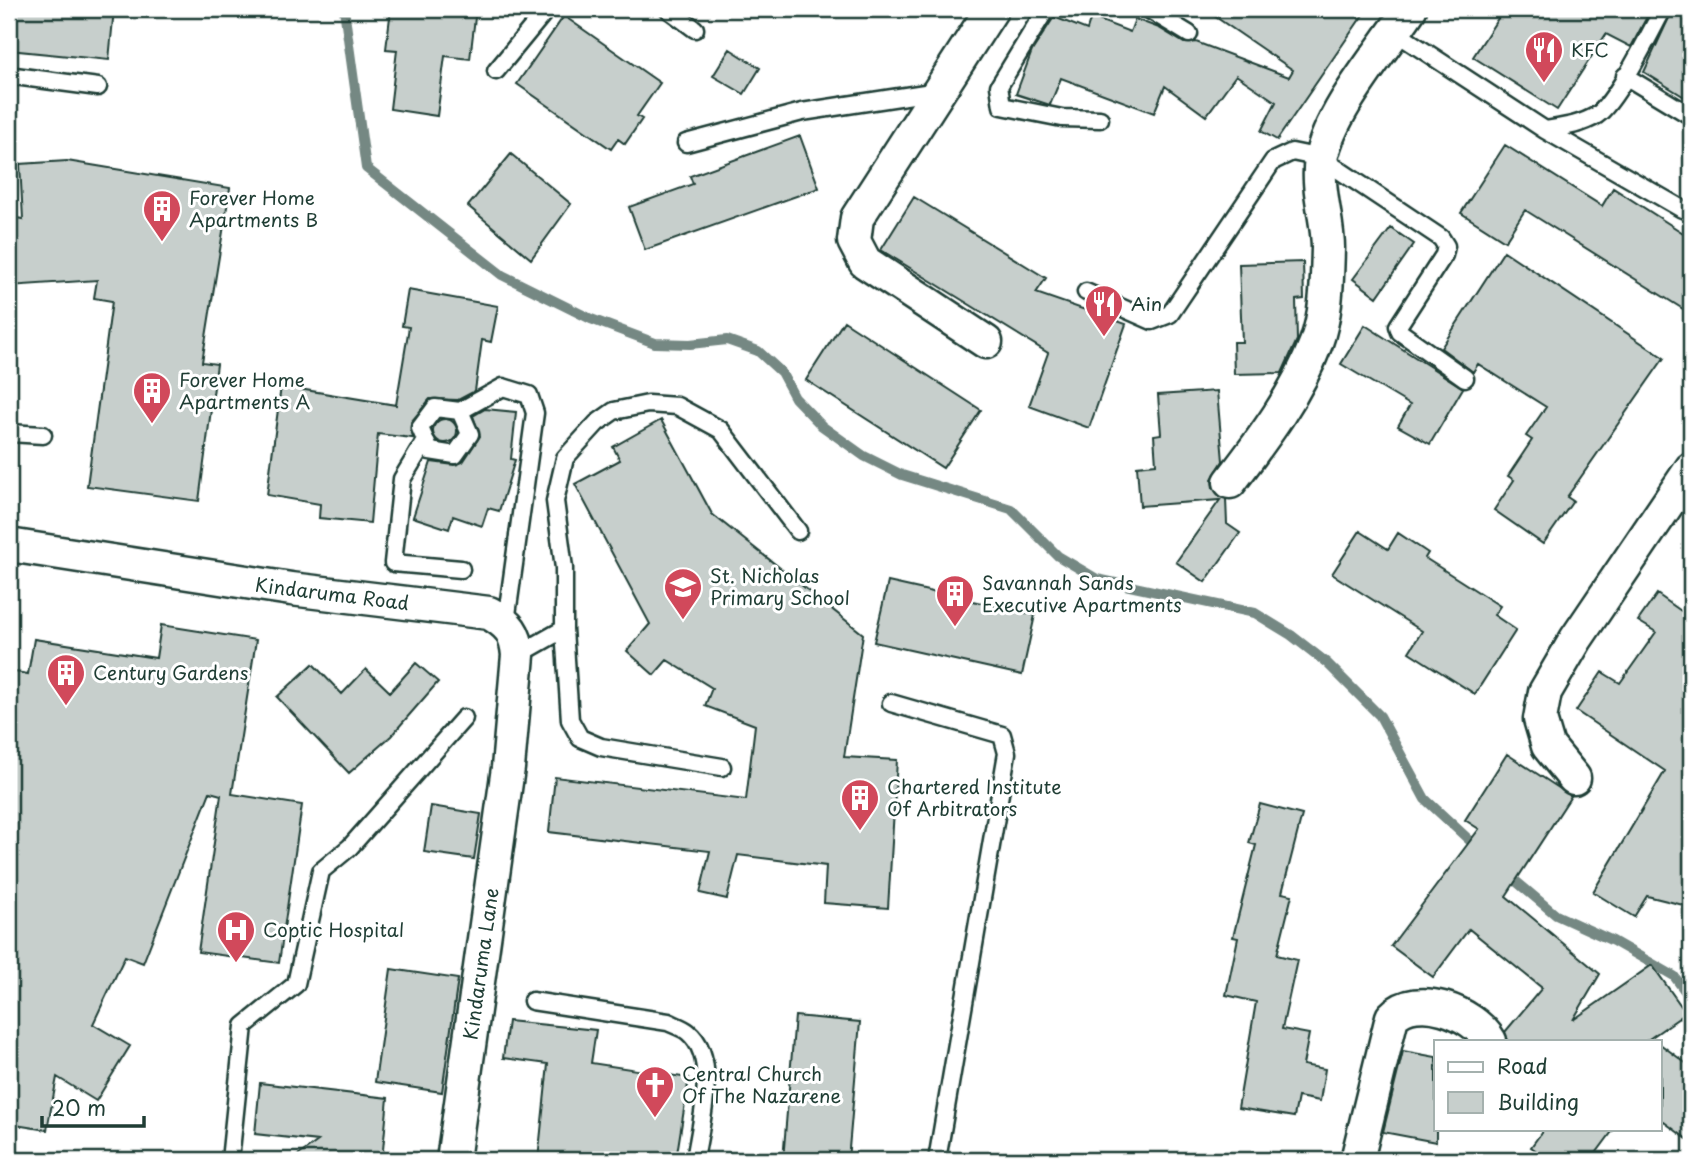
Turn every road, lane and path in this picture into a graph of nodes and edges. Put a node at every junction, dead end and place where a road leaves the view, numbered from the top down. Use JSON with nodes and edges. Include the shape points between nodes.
{"nodes":[{"id":1,"x":547,"y":9,"type":"edge"},
{"id":2,"x":668,"y":9,"type":"edge"},
{"id":3,"x":992,"y":9,"type":"edge"},
{"id":4,"x":1046,"y":9,"type":"edge"},
{"id":5,"x":1147,"y":9,"type":"edge"},
{"id":6,"x":1663,"y":9,"type":"edge"},
{"id":7,"x":1403,"y":20,"type":"edge"},
{"id":8,"x":695,"y":29,"type":"dead end"},
{"id":9,"x":1189,"y":34,"type":"dead end"},
{"id":10,"x":496,"y":71,"type":"dead end"},
{"id":11,"x":1625,"y":76,"type":"junction"},
{"id":12,"x":9,"y":80,"type":"edge"},
{"id":13,"x":98,"y":87,"type":"dead end"},
{"id":14,"x":938,"y":92,"type":"junction"},
{"id":15,"x":1691,"y":116,"type":"edge"},
{"id":16,"x":1100,"y":119,"type":"dead end"},
{"id":17,"x":1545,"y":130,"type":"junction"},
{"id":18,"x":686,"y":143,"type":"dead end"},
{"id":19,"x":1321,"y":158,"type":"junction"},
{"id":20,"x":1682,"y":209,"type":"dead end"},
{"id":21,"x":1086,"y":292,"type":"dead end"},
{"id":22,"x":986,"y":342,"type":"dead end"},
{"id":23,"x":1465,"y":379,"type":"dead end"},
{"id":24,"x":460,"y":411,"type":"junction"},
{"id":25,"x":9,"y":433,"type":"edge"},
{"id":26,"x":43,"y":435,"type":"dead end"},
{"id":27,"x":425,"y":441,"type":"junction"},
{"id":28,"x":1691,"y":469,"type":"edge"},
{"id":29,"x":1230,"y":482,"type":"dead end"},
{"id":30,"x":798,"y":531,"type":"dead end"},
{"id":31,"x":9,"y":545,"type":"edge"},
{"id":32,"x":461,"y":569,"type":"dead end"},
{"id":33,"x":506,"y":622,"type":"junction"},
{"id":34,"x":564,"y":629,"type":"junction"},
{"id":35,"x":517,"y":655,"type":"junction"},
{"id":36,"x":891,"y":703,"type":"dead end"},
{"id":37,"x":464,"y":718,"type":"dead end"},
{"id":38,"x":722,"y":767,"type":"dead end"},
{"id":39,"x":1574,"y":778,"type":"dead end"},
{"id":40,"x":532,"y":1001,"type":"dead end"},
{"id":41,"x":1489,"y":1040,"type":"edge"},
{"id":42,"x":230,"y":1160,"type":"edge"},
{"id":43,"x":453,"y":1160,"type":"edge"},
{"id":44,"x":695,"y":1160,"type":"edge"},
{"id":45,"x":937,"y":1160,"type":"edge"},
{"id":46,"x":1356,"y":1160,"type":"edge"}],
"edges":[{"from":1,"to":10,"type":"lane"},
{"from":2,"to":8,"type":"lane"},
{"from":3,"to":14,"type":"street"},
{"from":4,"to":16,"type":"lane","via":[[999,86],[1002,106],[1062,118]]},
{"from":5,"to":9,"type":"lane"},
{"from":6,"to":11,"type":"lane"},
{"from":7,"to":17,"type":"lane"},
{"from":7,"to":19,"type":"street","via":[[1341,110]]},
{"from":11,"to":15,"type":"lane"},
{"from":11,"to":17,"type":"lane","via":[[1599,113],[1574,125]]},
{"from":12,"to":13,"type":"lane","via":[[15,76]]},
{"from":14,"to":18,"type":"lane","via":[[802,112]]},
{"from":14,"to":22,"type":"street","via":[[857,218],[854,241],[865,262]]},
{"from":17,"to":20,"type":"lane"},
{"from":19,"to":21,"type":"lane","via":[[1292,152],[1273,161],[1170,314],[1161,320],[1152,321]]},
{"from":19,"to":23,"type":"lane","via":[[1441,238],[1446,246],[1444,255],[1398,326]]},
{"from":19,"to":29,"type":"street","via":[[1328,231],[1327,293],[1317,342],[1279,416]]},
{"from":24,"to":27,"type":"lane","via":[[435,408],[419,428]]},
{"from":24,"to":27,"type":"lane","via":[[470,434],[455,455],[430,451]]},
{"from":24,"to":33,"type":"lane","via":[[503,387],[530,395],[536,413]]},
{"from":25,"to":26,"type":"lane"},
{"from":27,"to":32,"type":"lane","via":[[402,479],[393,563]]},
{"from":28,"to":39,"type":"street","via":[[1545,692],[1540,719],[1548,746]]},
{"from":30,"to":34,"type":"lane","via":[[721,430],[704,418],[677,407],[648,404],[614,411],[565,458],[555,501],[564,568]]},
{"from":31,"to":33,"type":"street","name":"Kindaruma Road","via":[[489,614]]},
{"from":33,"to":35,"type":"street","via":[[516,638]]},
{"from":34,"to":35,"type":"lane"},
{"from":34,"to":38,"type":"lane","via":[[570,720],[580,738],[601,747]]},
{"from":35,"to":43,"type":"street","name":"Kindaruma Lane","via":[[508,768]]},
{"from":36,"to":45,"type":"lane","via":[[1002,735],[1007,753]]},
{"from":37,"to":42,"type":"lane","via":[[350,847],[321,871],[296,984],[244,1026]]},
{"from":40,"to":44,"type":"lane","via":[[668,1023],[687,1031],[699,1045],[707,1067]]},
{"from":41,"to":46,"type":"street","via":[[1456,1012],[1411,1005],[1399,1009],[1392,1017]]}]}
